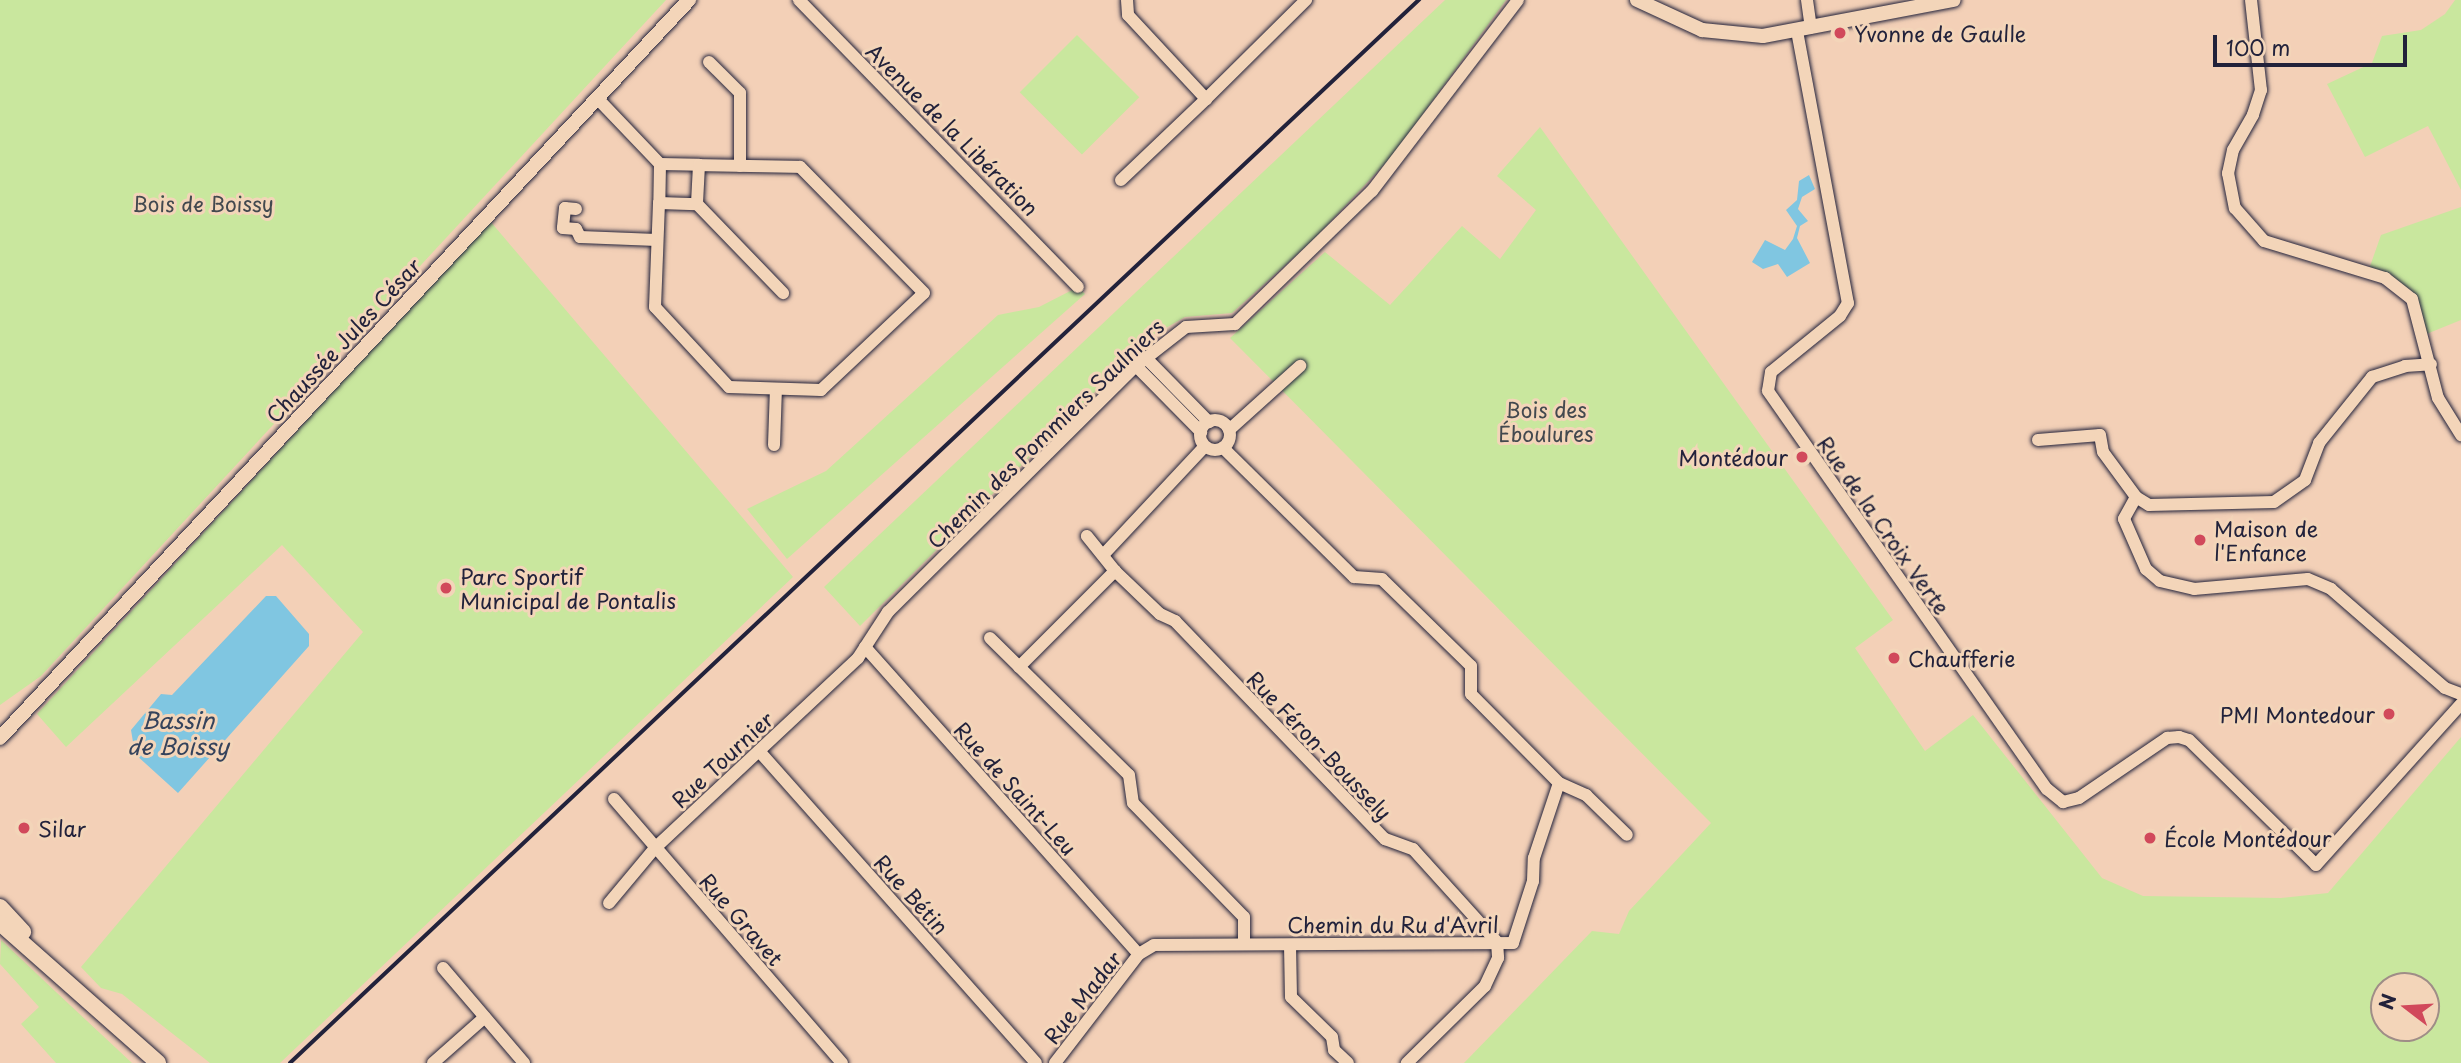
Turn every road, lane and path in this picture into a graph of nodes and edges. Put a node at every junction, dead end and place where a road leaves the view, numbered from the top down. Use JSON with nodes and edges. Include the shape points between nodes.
{"nodes":[{"id":1,"x":689,"y":0,"type":"edge"},
{"id":2,"x":799,"y":0,"type":"edge"},
{"id":3,"x":1127,"y":0,"type":"edge"},
{"id":4,"x":1306,"y":0,"type":"edge"},
{"id":5,"x":1518,"y":0,"type":"edge"},
{"id":6,"x":1637,"y":0,"type":"edge"},
{"id":7,"x":1807,"y":0,"type":"edge"},
{"id":8,"x":1954,"y":0,"type":"edge"},
{"id":9,"x":2251,"y":0,"type":"edge"},
{"id":10,"x":1804,"y":29,"type":"junction"},
{"id":11,"x":709,"y":62,"type":"dead end"},
{"id":12,"x":597,"y":98,"type":"junction"},
{"id":13,"x":1206,"y":99,"type":"junction"},
{"id":14,"x":660,"y":164,"type":"junction"},
{"id":15,"x":699,"y":165,"type":"junction"},
{"id":16,"x":740,"y":166,"type":"junction"},
{"id":17,"x":1121,"y":180,"type":"dead end"},
{"id":18,"x":659,"y":203,"type":"junction"},
{"id":19,"x":697,"y":204,"type":"junction"},
{"id":20,"x":576,"y":209,"type":"dead end"},
{"id":21,"x":657,"y":240,"type":"junction"},
{"id":22,"x":1078,"y":287,"type":"dead end"},
{"id":23,"x":783,"y":293,"type":"dead end"},
{"id":24,"x":1141,"y":362,"type":"junction"},
{"id":25,"x":2431,"y":364,"type":"junction"},
{"id":26,"x":1300,"y":366,"type":"dead end"},
{"id":27,"x":776,"y":389,"type":"junction"},
{"id":28,"x":1205,"y":427,"type":"junction"},
{"id":29,"x":1229,"y":430,"type":"junction"},
{"id":30,"x":2461,"y":435,"type":"edge"},
{"id":31,"x":2038,"y":440,"type":"dead end"},
{"id":32,"x":774,"y":445,"type":"dead end"},
{"id":33,"x":1205,"y":446,"type":"junction"},
{"id":34,"x":1223,"y":448,"type":"junction"},
{"id":35,"x":2136,"y":497,"type":"junction"},
{"id":36,"x":1087,"y":536,"type":"dead end"},
{"id":37,"x":1105,"y":553,"type":"junction"},
{"id":38,"x":1115,"y":571,"type":"junction"},
{"id":39,"x":990,"y":638,"type":"dead end"},
{"id":40,"x":865,"y":646,"type":"junction"},
{"id":41,"x":1019,"y":667,"type":"junction"},
{"id":42,"x":2461,"y":694,"type":"edge"},
{"id":43,"x":2461,"y":704,"type":"edge"},
{"id":44,"x":29,"y":711,"type":"junction"},
{"id":45,"x":0,"y":738,"type":"edge"},
{"id":46,"x":0,"y":749,"type":"edge"},
{"id":47,"x":759,"y":751,"type":"junction"},
{"id":48,"x":1559,"y":783,"type":"junction"},
{"id":49,"x":614,"y":799,"type":"dead end"},
{"id":50,"x":1627,"y":835,"type":"dead end"},
{"id":51,"x":655,"y":848,"type":"junction"},
{"id":52,"x":609,"y":903,"type":"dead end"},
{"id":53,"x":0,"y":907,"type":"edge"},
{"id":54,"x":0,"y":923,"type":"edge"},
{"id":55,"x":1497,"y":942,"type":"junction"},
{"id":56,"x":1244,"y":943,"type":"junction"},
{"id":57,"x":1290,"y":945,"type":"junction"},
{"id":58,"x":1139,"y":954,"type":"junction"},
{"id":59,"x":443,"y":968,"type":"dead end"},
{"id":60,"x":54,"y":969,"type":"junction"},
{"id":61,"x":485,"y":1017,"type":"junction"},
{"id":62,"x":158,"y":1063,"type":"edge"},
{"id":63,"x":433,"y":1063,"type":"edge"},
{"id":64,"x":524,"y":1063,"type":"edge"},
{"id":65,"x":842,"y":1063,"type":"edge"},
{"id":66,"x":1036,"y":1063,"type":"edge"},
{"id":67,"x":1055,"y":1063,"type":"edge"},
{"id":68,"x":1348,"y":1063,"type":"edge"},
{"id":69,"x":1407,"y":1063,"type":"edge"}],
"edges":[{"from":1,"to":12,"type":"street","name":"Chaussée Jules César"},
{"from":2,"to":22,"type":"street","name":"Avenue de la Libération"},
{"from":3,"to":13,"type":"street","via":[[1128,15]]},
{"from":4,"to":13,"type":"street"},
{"from":5,"to":24,"type":"street","name":"Chemin des Pommiers Saulniers","via":[[1400,161],[1251,310],[1235,324],[1186,327]]},
{"from":6,"to":10,"type":"street","via":[[1702,30],[1763,36]]},
{"from":7,"to":10,"type":"street"},
{"from":8,"to":10,"type":"street"},
{"from":9,"to":25,"type":"street","via":[[2260,90],[2253,115],[2232,150],[2228,173],[2235,208],[2264,240],[2385,278],[2412,299]]},
{"from":10,"to":43,"type":"street","name":"Rue de la Croix Verte","via":[[1849,303],[1840,316],[1777,366],[1768,379],[1774,402],[2047,789],[2063,802],[2079,798],[2167,738],[2179,737],[2189,740],[2316,865]]},
{"from":11,"to":16,"type":"street","via":[[740,93]]},
{"from":12,"to":14,"type":"street"},
{"from":12,"to":44,"type":"street","name":"Chaussée Jules César"},
{"from":13,"to":17,"type":"street"},
{"from":14,"to":15,"type":"street"},
{"from":14,"to":18,"type":"street"},
{"from":15,"to":16,"type":"street"},
{"from":15,"to":19,"type":"street"},
{"from":16,"to":27,"type":"street","via":[[800,167],[924,293],[821,390]]},
{"from":18,"to":19,"type":"street"},
{"from":18,"to":21,"type":"street"},
{"from":19,"to":23,"type":"street"},
{"from":20,"to":21,"type":"street","via":[[565,208],[563,228],[576,229],[580,237]]},
{"from":21,"to":27,"type":"street","via":[[655,307],[729,387]]},
{"from":24,"to":28,"type":"street"},
{"from":24,"to":40,"type":"street","name":"Chemin des Pommiers Saulniers","via":[[888,612]]},
{"from":25,"to":30,"type":"street","via":[[2438,398]]},
{"from":25,"to":35,"type":"street","via":[[2405,366],[2372,377],[2319,443],[2305,480],[2284,498],[2171,508],[2149,505]]},
{"from":26,"to":29,"type":"street"},
{"from":27,"to":32,"type":"street"},
{"from":28,"to":29,"type":"street","via":[[1223,422]]},
{"from":28,"to":33,"type":"street"},
{"from":29,"to":34,"type":"street"},
{"from":31,"to":35,"type":"street","via":[[2099,435],[2103,452]]},
{"from":33,"to":34,"type":"street"},
{"from":33,"to":37,"type":"street"},
{"from":34,"to":48,"type":"street","via":[[1354,577],[1382,579],[1471,666],[1471,694]]},
{"from":35,"to":42,"type":"street","via":[[2124,519],[2146,569],[2160,581],[2194,589],[2308,579],[2331,589],[2445,688]]},
{"from":36,"to":37,"type":"street"},
{"from":37,"to":38,"type":"street"},
{"from":38,"to":41,"type":"street"},
{"from":38,"to":55,"type":"street","name":"Rue Féron-Boussely","via":[[1160,614],[1175,621],[1385,839],[1413,849]]},
{"from":39,"to":41,"type":"street"},
{"from":40,"to":47,"type":"street","name":"Rue Tournier"},
{"from":40,"to":58,"type":"street","name":"Rue de Saint-Leu"},
{"from":41,"to":56,"type":"street","via":[[1129,775],[1133,803],[1244,917]]},
{"from":44,"to":45,"type":"street","name":"Chaussée Jules César"},
{"from":44,"to":46,"type":"street","name":"Chaussée Jules César"},
{"from":47,"to":51,"type":"street","name":"Rue Tournier"},
{"from":47,"to":66,"type":"street","name":"Rue Bétin"},
{"from":48,"to":50,"type":"street","via":[[1586,795]]},
{"from":48,"to":55,"type":"street","name":"Chemin du Ru d'Avril","via":[[1513,943]]},
{"from":49,"to":51,"type":"street","name":"Rue Gravet"},
{"from":51,"to":52,"type":"street","name":"Rue Tournier"},
{"from":51,"to":65,"type":"street","name":"Rue Gravet"},
{"from":53,"to":60,"type":"main road"},
{"from":54,"to":60,"type":"main road"},
{"from":55,"to":57,"type":"street","name":"Chemin du Ru d'Avril"},
{"from":55,"to":69,"type":"street","via":[[1498,958],[1485,986]]},
{"from":56,"to":57,"type":"street","name":"Chemin du Ru d'Avril"},
{"from":56,"to":58,"type":"street","name":"Chemin du Ru d'Avril","via":[[1154,945]]},
{"from":57,"to":68,"type":"street","via":[[1291,997],[1332,1037],[1334,1050]]},
{"from":58,"to":67,"type":"street","name":"Rue Madar"},
{"from":59,"to":61,"type":"street"},
{"from":60,"to":62,"type":"main road"},
{"from":61,"to":63,"type":"street"},
{"from":61,"to":64,"type":"street"}]}
